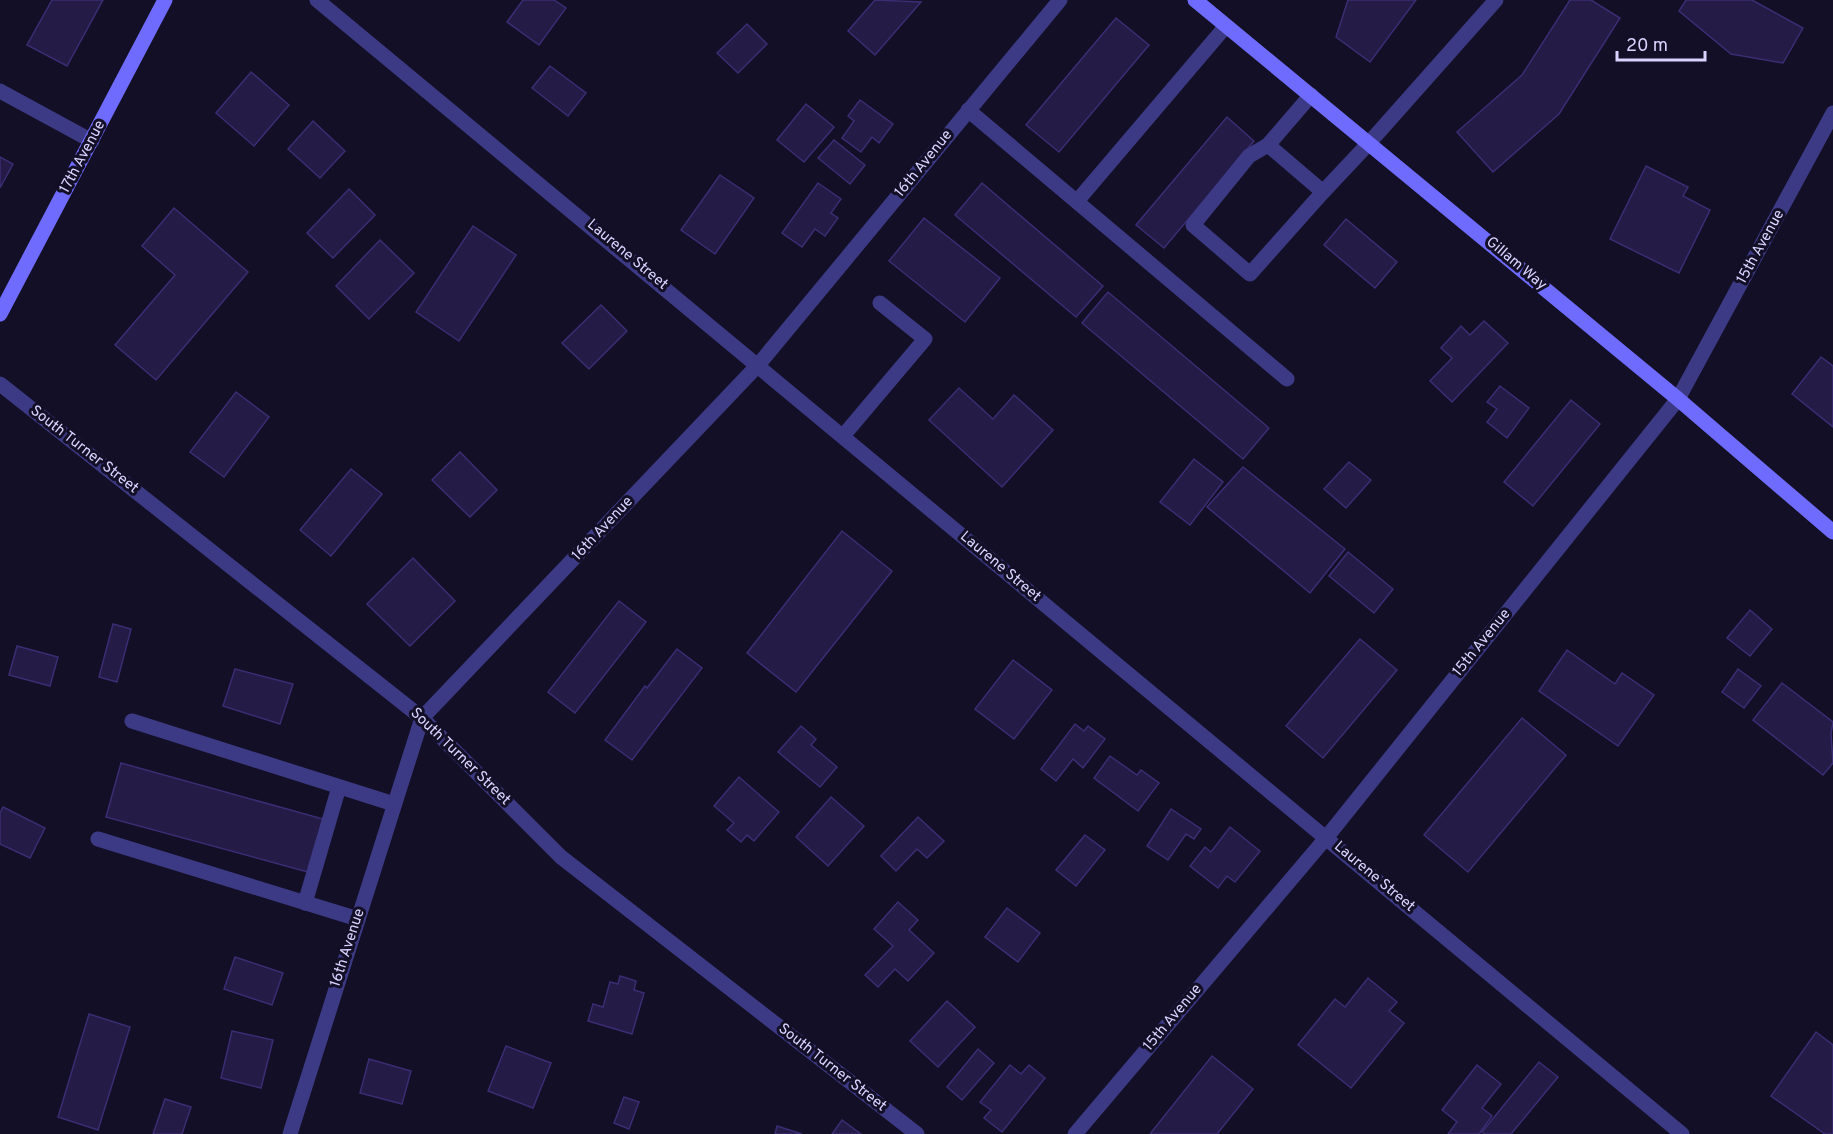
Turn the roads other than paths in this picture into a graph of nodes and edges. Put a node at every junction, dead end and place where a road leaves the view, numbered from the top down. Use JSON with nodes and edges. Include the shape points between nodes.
{"nodes":[{"id":1,"x":165,"y":0,"type":"edge"},
{"id":2,"x":317,"y":0,"type":"edge"},
{"id":3,"x":1060,"y":0,"type":"edge"},
{"id":4,"x":1195,"y":0,"type":"edge"},
{"id":5,"x":1496,"y":0,"type":"edge"},
{"id":6,"x":1226,"y":26,"type":"junction"},
{"id":7,"x":0,"y":91,"type":"edge"},
{"id":8,"x":1311,"y":95,"type":"junction"},
{"id":9,"x":968,"y":110,"type":"junction"},
{"id":10,"x":1833,"y":113,"type":"edge"},
{"id":11,"x":92,"y":141,"type":"junction"},
{"id":12,"x":1369,"y":143,"type":"junction"},
{"id":13,"x":1268,"y":145,"type":"junction"},
{"id":14,"x":1323,"y":192,"type":"junction"},
{"id":15,"x":1078,"y":200,"type":"junction"},
{"id":16,"x":880,"y":303,"type":"dead end"},
{"id":17,"x":0,"y":314,"type":"edge"},
{"id":18,"x":759,"y":364,"type":"junction"},
{"id":19,"x":1287,"y":379,"type":"dead end"},
{"id":20,"x":0,"y":384,"type":"edge"},
{"id":21,"x":1678,"y":399,"type":"junction"},
{"id":22,"x":843,"y":436,"type":"junction"},
{"id":23,"x":1833,"y":532,"type":"edge"},
{"id":24,"x":422,"y":718,"type":"junction"},
{"id":25,"x":132,"y":721,"type":"dead end"},
{"id":26,"x":339,"y":787,"type":"junction"},
{"id":27,"x":394,"y":804,"type":"junction"},
{"id":28,"x":1326,"y":838,"type":"junction"},
{"id":29,"x":98,"y":839,"type":"dead end"},
{"id":30,"x":305,"y":903,"type":"junction"},
{"id":31,"x":358,"y":919,"type":"junction"},
{"id":32,"x":290,"y":1134,"type":"edge"},
{"id":33,"x":917,"y":1134,"type":"edge"},
{"id":34,"x":1075,"y":1134,"type":"edge"},
{"id":35,"x":1682,"y":1134,"type":"edge"}],
"edges":[{"from":1,"to":11,"type":"street","name":"17th Avenue"},
{"from":2,"to":18,"type":"street","name":"Laurene Street"},
{"from":3,"to":9,"type":"street","name":"16th Avenue"},
{"from":4,"to":6,"type":"street","name":"Gillam Way"},
{"from":5,"to":12,"type":"street"},
{"from":6,"to":8,"type":"street","name":"Gillam Way"},
{"from":6,"to":15,"type":"street"},
{"from":7,"to":11,"type":"street"},
{"from":8,"to":12,"type":"street","name":"Gillam Way"},
{"from":8,"to":13,"type":"street"},
{"from":9,"to":15,"type":"street"},
{"from":9,"to":18,"type":"street","name":"16th Avenue"},
{"from":10,"to":21,"type":"street","name":"15th Avenue"},
{"from":11,"to":17,"type":"street","name":"17th Avenue"},
{"from":12,"to":14,"type":"street"},
{"from":12,"to":21,"type":"street","name":"Gillam Way"},
{"from":13,"to":14,"type":"street"},
{"from":13,"to":14,"type":"street","via":[[1249,156],[1193,225],[1250,274]]},
{"from":15,"to":19,"type":"street"},
{"from":16,"to":22,"type":"street","via":[[925,339]]},
{"from":18,"to":22,"type":"street","name":"Laurene Street"},
{"from":18,"to":24,"type":"street","name":"16th Avenue"},
{"from":20,"to":24,"type":"street","name":"South Turner Street"},
{"from":21,"to":23,"type":"street","name":"Gillam Way"},
{"from":21,"to":28,"type":"street","name":"15th Avenue"},
{"from":22,"to":28,"type":"street","name":"Laurene Street"},
{"from":24,"to":27,"type":"street","name":"16th Avenue"},
{"from":24,"to":33,"type":"street","name":"South Turner Street","via":[[561,857]]},
{"from":25,"to":26,"type":"street"},
{"from":26,"to":27,"type":"street"},
{"from":26,"to":30,"type":"street"},
{"from":27,"to":31,"type":"street","name":"16th Avenue"},
{"from":28,"to":34,"type":"street","name":"15th Avenue"},
{"from":28,"to":35,"type":"street","name":"Laurene Street"},
{"from":29,"to":30,"type":"street"},
{"from":30,"to":31,"type":"street"},
{"from":31,"to":32,"type":"street","name":"16th Avenue"}]}
